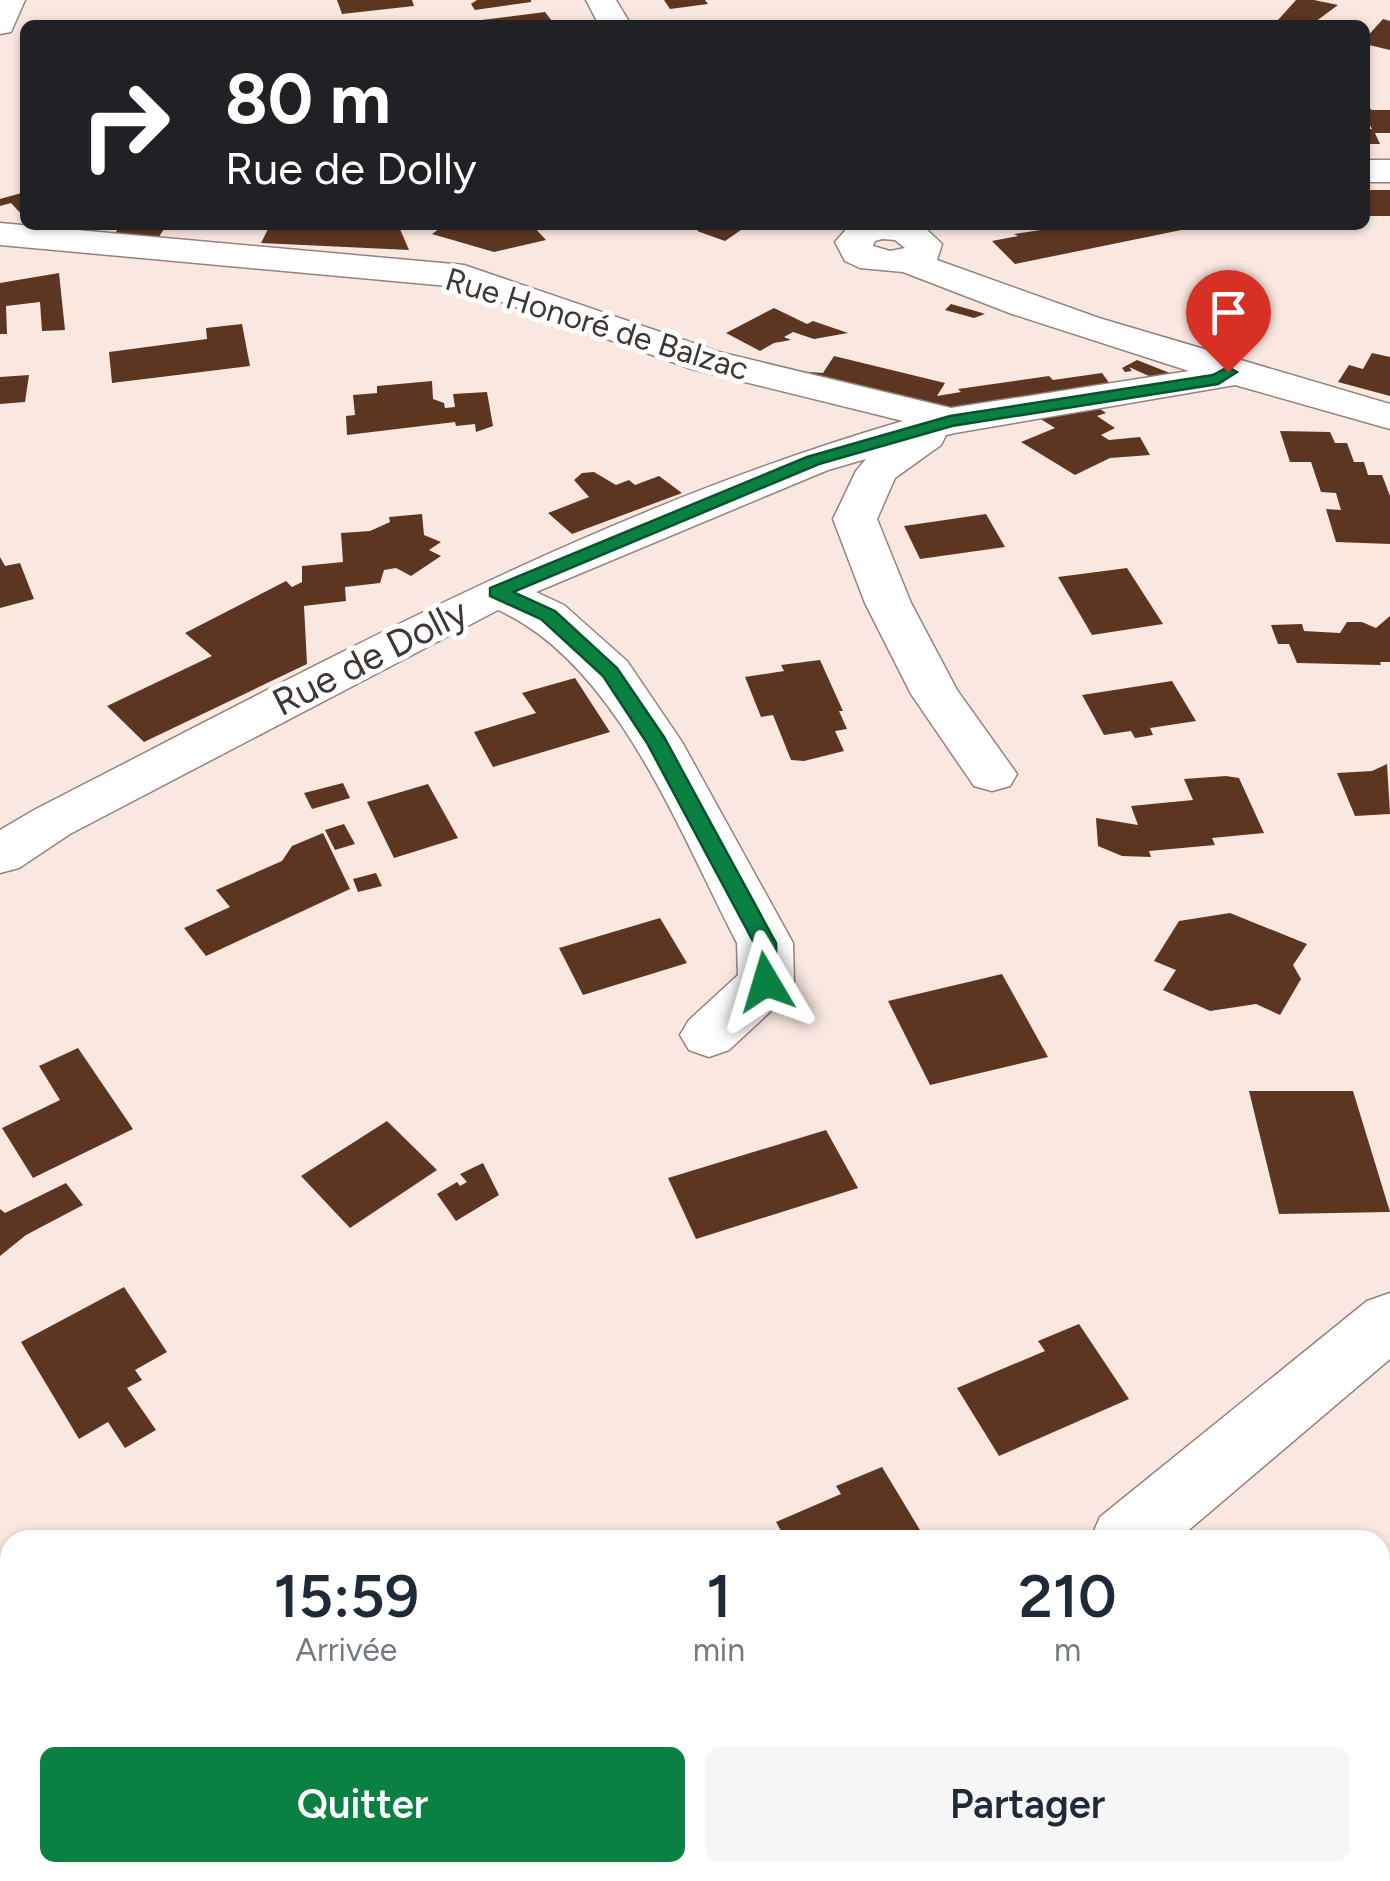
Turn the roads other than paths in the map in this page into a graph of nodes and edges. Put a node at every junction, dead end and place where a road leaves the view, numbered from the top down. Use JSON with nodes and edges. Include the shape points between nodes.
{"nodes":[{"id":1,"x":10,"y":0,"type":"edge"},
{"id":2,"x":0,"y":25,"type":"edge"},
{"id":3,"x":856,"y":230,"type":"edge"},
{"id":4,"x":0,"y":234,"type":"edge"},
{"id":5,"x":921,"y":240,"type":"edge"},
{"id":6,"x":1228,"y":372,"type":"junction"},
{"id":7,"x":1390,"y":417,"type":"edge"},
{"id":8,"x":950,"y":421,"type":"junction"},
{"id":9,"x":497,"y":592,"type":"junction"},
{"id":10,"x":992,"y":774,"type":"dead end"},
{"id":11,"x":0,"y":855,"type":"edge"},
{"id":12,"x":709,"y":1035,"type":"dead end"},
{"id":13,"x":1390,"y":1320,"type":"edge"},
{"id":14,"x":1137,"y":1530,"type":"edge"}],
"edges":[{"from":1,"to":2,"type":"street"},
{"from":3,"to":5,"type":"street","via":[[858,253],[885,263]]},
{"from":4,"to":8,"type":"street","name":"Rue Honoré de Balzac","via":[[464,276],[706,361]]},
{"from":5,"to":6,"type":"street","via":[[955,281]]},
{"from":6,"to":7,"type":"street"},
{"from":6,"to":8,"type":"street","name":"Rue de Dolly","via":[[1218,379]]},
{"from":8,"to":9,"type":"street","name":"Rue de Dolly","via":[[813,461]]},
{"from":8,"to":10,"type":"street","via":[[877,471],[855,518],[888,603],[935,694]]},
{"from":9,"to":11,"type":"street","name":"Rue de Dolly"},
{"from":9,"to":12,"type":"street","via":[[548,615],[610,672],[657,742],[765,943],[766,982]]},
{"from":13,"to":14,"type":"street"}]}
